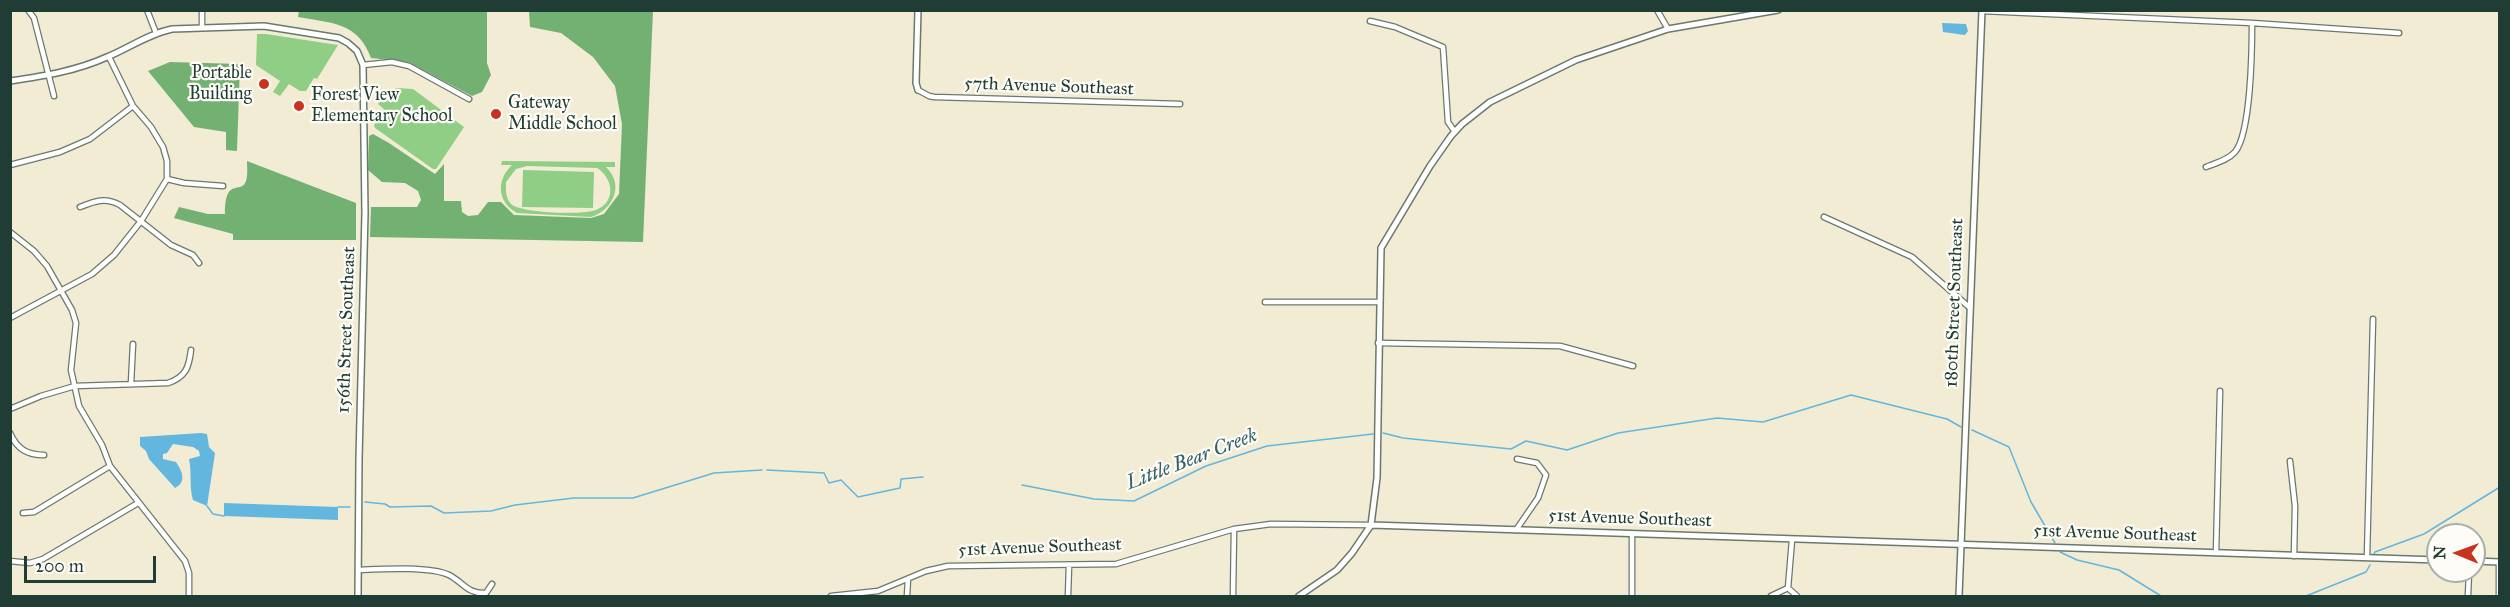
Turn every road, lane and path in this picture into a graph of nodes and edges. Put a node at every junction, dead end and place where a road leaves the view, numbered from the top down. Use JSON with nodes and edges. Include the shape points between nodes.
{"nodes":[{"id":1,"x":28,"y":10,"type":"edge"},
{"id":2,"x":147,"y":10,"type":"edge"},
{"id":3,"x":202,"y":10,"type":"edge"},
{"id":4,"x":918,"y":10,"type":"edge"},
{"id":5,"x":1657,"y":10,"type":"edge"},
{"id":6,"x":1778,"y":10,"type":"edge"},
{"id":7,"x":1974,"y":10,"type":"edge"},
{"id":8,"x":1982,"y":11,"type":"edge"},
{"id":9,"x":1370,"y":21,"type":"dead end"},
{"id":10,"x":2252,"y":23,"type":"junction"},
{"id":11,"x":202,"y":27,"type":"junction"},
{"id":12,"x":1668,"y":29,"type":"junction"},
{"id":13,"x":156,"y":33,"type":"junction"},
{"id":14,"x":2399,"y":33,"type":"dead end"},
{"id":15,"x":109,"y":57,"type":"junction"},
{"id":16,"x":363,"y":65,"type":"junction"},
{"id":17,"x":48,"y":75,"type":"junction"},
{"id":18,"x":10,"y":81,"type":"edge"},
{"id":19,"x":918,"y":90,"type":"joint"},
{"id":20,"x":54,"y":96,"type":"dead end"},
{"id":21,"x":469,"y":99,"type":"dead end"},
{"id":22,"x":1180,"y":104,"type":"dead end"},
{"id":23,"x":133,"y":106,"type":"junction"},
{"id":24,"x":1455,"y":132,"type":"junction"},
{"id":25,"x":10,"y":165,"type":"edge"},
{"id":26,"x":2206,"y":167,"type":"dead end"},
{"id":27,"x":167,"y":179,"type":"junction"},
{"id":28,"x":223,"y":186,"type":"dead end"},
{"id":29,"x":81,"y":207,"type":"dead end"},
{"id":30,"x":1824,"y":217,"type":"dead end"},
{"id":31,"x":141,"y":221,"type":"junction"},
{"id":32,"x":10,"y":232,"type":"edge"},
{"id":33,"x":199,"y":263,"type":"dead end"},
{"id":34,"x":62,"y":292,"type":"junction"},
{"id":35,"x":1265,"y":302,"type":"dead end"},
{"id":36,"x":1378,"y":302,"type":"junction"},
{"id":37,"x":1969,"y":307,"type":"junction"},
{"id":38,"x":10,"y":318,"type":"edge"},
{"id":39,"x":2373,"y":318,"type":"dead end"},
{"id":40,"x":1378,"y":343,"type":"junction"},
{"id":41,"x":133,"y":344,"type":"dead end"},
{"id":42,"x":191,"y":350,"type":"dead end"},
{"id":43,"x":1633,"y":366,"type":"dead end"},
{"id":44,"x":130,"y":383,"type":"junction"},
{"id":45,"x":75,"y":386,"type":"junction"},
{"id":46,"x":2220,"y":391,"type":"dead end"},
{"id":47,"x":10,"y":410,"type":"edge"},
{"id":48,"x":10,"y":433,"type":"edge"},
{"id":49,"x":44,"y":455,"type":"dead end"},
{"id":50,"x":1517,"y":459,"type":"dead end"},
{"id":51,"x":2290,"y":461,"type":"dead end"},
{"id":52,"x":110,"y":466,"type":"junction"},
{"id":53,"x":138,"y":504,"type":"junction"},
{"id":54,"x":23,"y":513,"type":"dead end"},
{"id":55,"x":1371,"y":525,"type":"junction"},
{"id":56,"x":1234,"y":529,"type":"junction"},
{"id":57,"x":1516,"y":530,"type":"junction"},
{"id":58,"x":1632,"y":534,"type":"junction"},
{"id":59,"x":1792,"y":540,"type":"junction"},
{"id":60,"x":1960,"y":544,"type":"junction"},
{"id":61,"x":2216,"y":553,"type":"junction"},
{"id":62,"x":2294,"y":556,"type":"junction"},
{"id":63,"x":2367,"y":557,"type":"junction"},
{"id":64,"x":2426,"y":559,"type":"edge"},
{"id":65,"x":10,"y":561,"type":"edge"},
{"id":66,"x":2499,"y":562,"type":"edge"},
{"id":67,"x":1069,"y":566,"type":"junction"},
{"id":68,"x":359,"y":570,"type":"junction"},
{"id":69,"x":908,"y":579,"type":"junction"},
{"id":70,"x":492,"y":584,"type":"dead end"},
{"id":71,"x":1788,"y":588,"type":"junction"},
{"id":72,"x":189,"y":597,"type":"edge"},
{"id":73,"x":358,"y":597,"type":"edge"},
{"id":74,"x":831,"y":597,"type":"edge"},
{"id":75,"x":907,"y":597,"type":"edge"},
{"id":76,"x":1068,"y":597,"type":"edge"},
{"id":77,"x":1233,"y":597,"type":"edge"},
{"id":78,"x":1299,"y":597,"type":"edge"},
{"id":79,"x":1632,"y":597,"type":"edge"},
{"id":80,"x":1771,"y":597,"type":"edge"},
{"id":81,"x":1797,"y":597,"type":"edge"},
{"id":82,"x":1959,"y":597,"type":"edge"},
{"id":83,"x":2499,"y":597,"type":"edge"}],
"edges":[{"from":1,"to":17,"type":"street","via":[[34,18]]},
{"from":2,"to":13,"type":"street"},
{"from":3,"to":11,"type":"street"},
{"from":4,"to":19,"type":"street"},
{"from":5,"to":12,"type":"street"},
{"from":6,"to":12,"type":"street"},
{"from":7,"to":8,"type":"street"},
{"from":8,"to":10,"type":"street"},
{"from":8,"to":37,"type":"street","name":"180th Street Southeast"},
{"from":9,"to":24,"type":"street","via":[[1443,47],[1448,122]]},
{"from":10,"to":14,"type":"street"},
{"from":10,"to":26,"type":"street","via":[[2247,107],[2240,144],[2225,160]]},
{"from":11,"to":13,"type":"street"},
{"from":11,"to":16,"type":"street","via":[[264,26],[339,38],[357,51]]},
{"from":12,"to":24,"type":"street","via":[[1556,68],[1490,102]]},
{"from":13,"to":15,"type":"street"},
{"from":15,"to":17,"type":"street"},
{"from":15,"to":23,"type":"street"},
{"from":16,"to":21,"type":"street","via":[[392,62],[409,66]]},
{"from":16,"to":68,"type":"street","name":"156th Street Southeast","via":[[365,213]]},
{"from":17,"to":18,"type":"street"},
{"from":17,"to":20,"type":"street"},
{"from":19,"to":22,"type":"street","name":"57th Avenue Southeast","via":[[934,97]]},
{"from":23,"to":25,"type":"street","via":[[90,139],[60,152]]},
{"from":23,"to":27,"type":"street","via":[[163,147]]},
{"from":24,"to":36,"type":"street","via":[[1381,248]]},
{"from":27,"to":28,"type":"street"},
{"from":27,"to":31,"type":"street"},
{"from":29,"to":31,"type":"street","via":[[111,200]]},
{"from":30,"to":37,"type":"street","via":[[1912,257]]},
{"from":31,"to":33,"type":"street"},
{"from":31,"to":34,"type":"street","via":[[114,255]]},
{"from":32,"to":34,"type":"street","via":[[34,251]]},
{"from":34,"to":38,"type":"street"},
{"from":34,"to":45,"type":"street","via":[[76,323],[71,355]]},
{"from":35,"to":36,"type":"street"},
{"from":36,"to":40,"type":"street"},
{"from":37,"to":60,"type":"street","name":"180th Street Southeast"},
{"from":39,"to":63,"type":"street"},
{"from":40,"to":43,"type":"street","via":[[1560,346]]},
{"from":40,"to":55,"type":"street","via":[[1376,495]]},
{"from":41,"to":44,"type":"street"},
{"from":42,"to":44,"type":"street","via":[[189,367],[176,380]]},
{"from":44,"to":45,"type":"street"},
{"from":45,"to":47,"type":"street"},
{"from":45,"to":52,"type":"street","via":[[79,406]]},
{"from":46,"to":61,"type":"street"},
{"from":48,"to":49,"type":"street","via":[[20,449]]},
{"from":50,"to":57,"type":"street","via":[[1537,463],[1546,475],[1538,498]]},
{"from":51,"to":62,"type":"street","via":[[2295,506]]},
{"from":52,"to":53,"type":"street"},
{"from":52,"to":54,"type":"street","via":[[34,512]]},
{"from":53,"to":65,"type":"street","via":[[43,559],[30,563]]},
{"from":53,"to":72,"type":"street","via":[[185,561]]},
{"from":55,"to":56,"type":"street","name":"51st Avenue Southeast","via":[[1271,524]]},
{"from":55,"to":57,"type":"street","name":"51st Avenue Southeast"},
{"from":55,"to":78,"type":"street","via":[[1336,570]]},
{"from":56,"to":67,"type":"street","name":"51st Avenue Southeast","via":[[1116,564]]},
{"from":56,"to":77,"type":"street"},
{"from":57,"to":58,"type":"street","name":"51st Avenue Southeast"},
{"from":58,"to":59,"type":"street","name":"51st Avenue Southeast"},
{"from":58,"to":79,"type":"street"},
{"from":59,"to":60,"type":"street","name":"51st Avenue Southeast"},
{"from":59,"to":71,"type":"street"},
{"from":60,"to":61,"type":"street","name":"51st Avenue Southeast"},
{"from":60,"to":82,"type":"street","name":"180th Street Southeast"},
{"from":61,"to":62,"type":"street","name":"51st Avenue Southeast"},
{"from":62,"to":63,"type":"street","name":"51st Avenue Southeast"},
{"from":63,"to":64,"type":"street","name":"51st Avenue Southeast"},
{"from":66,"to":83,"type":"street"},
{"from":67,"to":69,"type":"street","name":"51st Avenue Southeast","via":[[970,564],[926,571]]},
{"from":67,"to":76,"type":"street"},
{"from":68,"to":70,"type":"street","via":[[393,568],[448,575],[470,592],[486,593]]},
{"from":68,"to":73,"type":"street","name":"156th Street Southeast"},
{"from":69,"to":74,"type":"street","name":"51st Avenue Southeast","via":[[878,591]]},
{"from":69,"to":75,"type":"street"},
{"from":71,"to":80,"type":"street"},
{"from":71,"to":81,"type":"street"}]}
